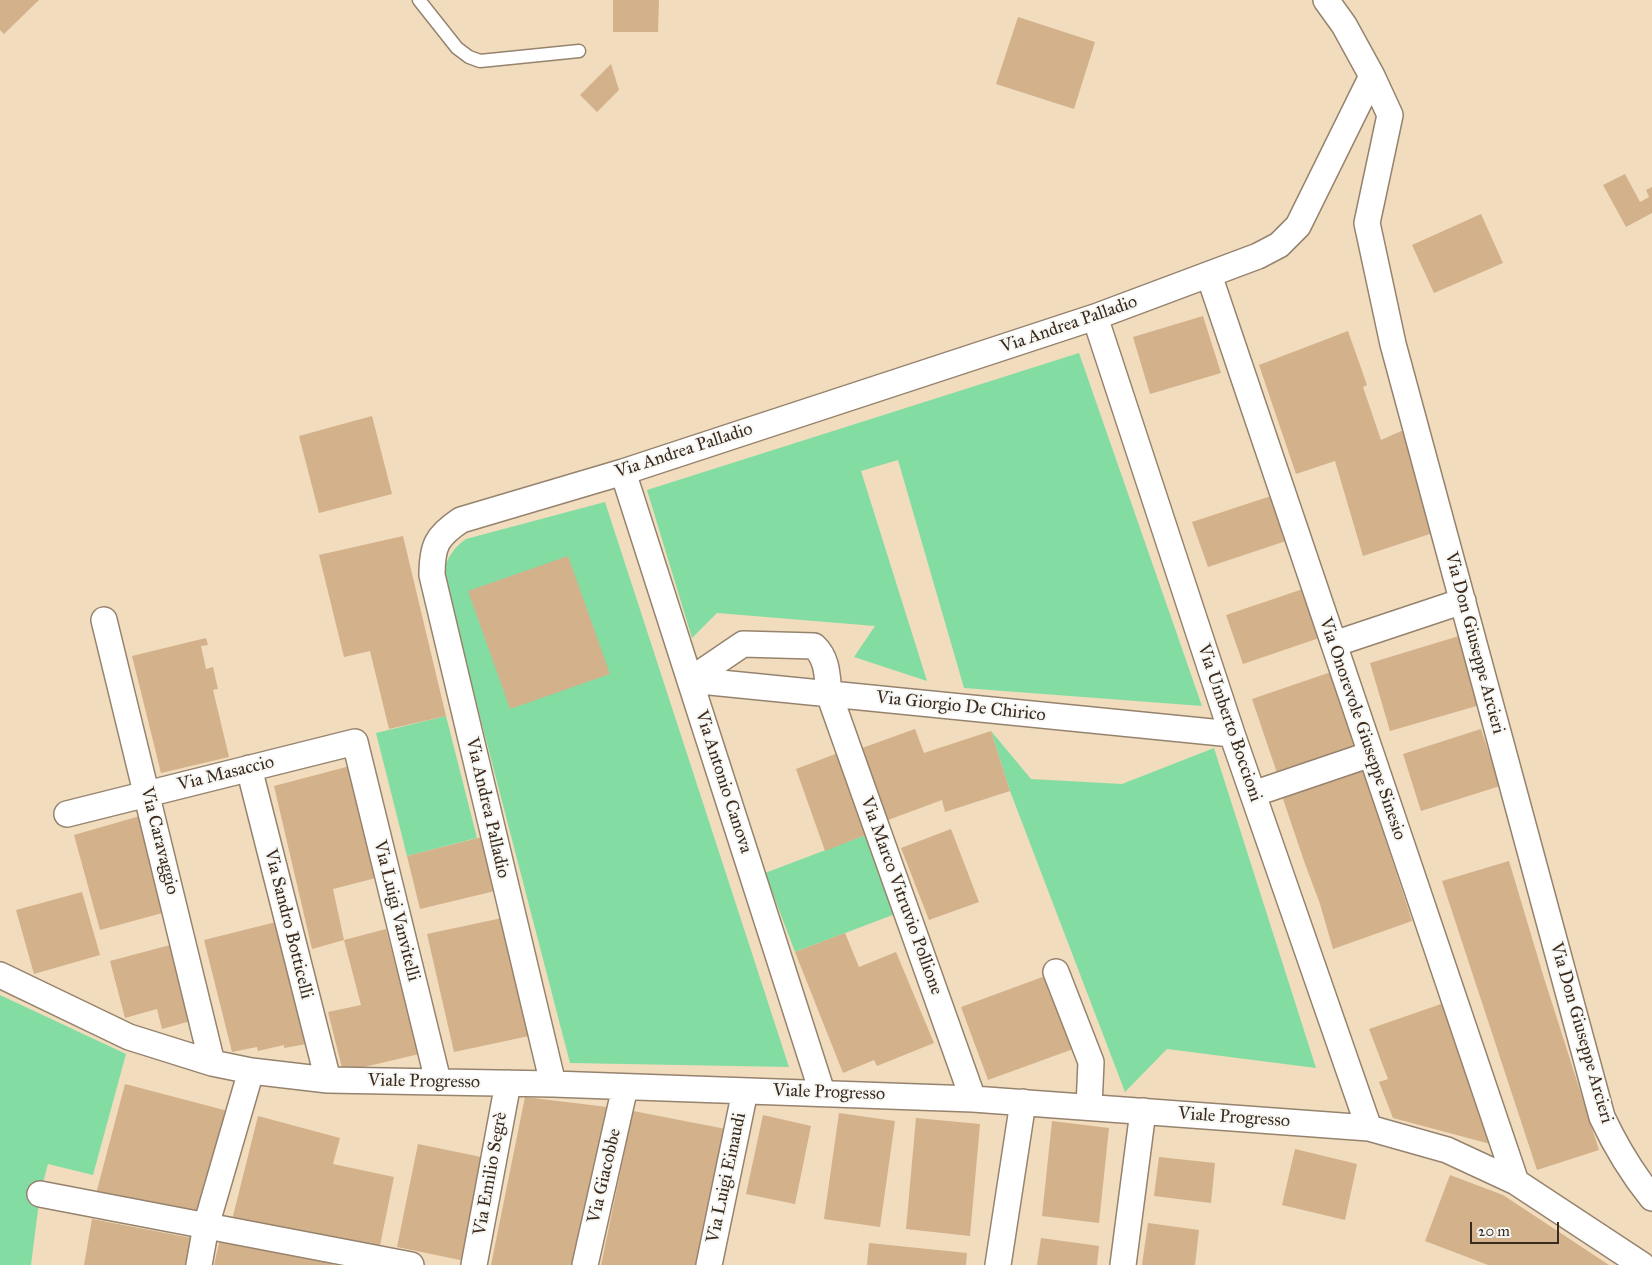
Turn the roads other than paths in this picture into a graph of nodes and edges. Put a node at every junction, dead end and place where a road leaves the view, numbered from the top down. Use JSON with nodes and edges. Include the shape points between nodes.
{"nodes":[{"id":1,"x":419,"y":0,"type":"edge"},
{"id":2,"x":1326,"y":0,"type":"edge"},
{"id":3,"x":579,"y":51,"type":"dead end"},
{"id":4,"x":1372,"y":76,"type":"junction"},
{"id":5,"x":1209,"y":276,"type":"junction"},
{"id":6,"x":1095,"y":317,"type":"junction"},
{"id":7,"x":623,"y":472,"type":"junction"},
{"id":8,"x":1463,"y":601,"type":"junction"},
{"id":9,"x":104,"y":620,"type":"dead end"},
{"id":10,"x":1334,"y":644,"type":"junction"},
{"id":11,"x":690,"y":680,"type":"junction"},
{"id":12,"x":829,"y":694,"type":"junction"},
{"id":13,"x":1232,"y":734,"type":"junction"},
{"id":14,"x":355,"y":742,"type":"joint"},
{"id":15,"x":1371,"y":754,"type":"junction"},
{"id":16,"x":249,"y":768,"type":"junction"},
{"id":17,"x":147,"y":794,"type":"junction"},
{"id":18,"x":1253,"y":794,"type":"junction"},
{"id":19,"x":67,"y":814,"type":"dead end"},
{"id":20,"x":1056,"y":972,"type":"dead end"},
{"id":21,"x":0,"y":975,"type":"edge"},
{"id":22,"x":212,"y":1063,"type":"junction"},
{"id":23,"x":251,"y":1071,"type":"junction"},
{"id":24,"x":328,"y":1080,"type":"junction"},
{"id":25,"x":438,"y":1081,"type":"junction"},
{"id":26,"x":508,"y":1083,"type":"junction"},
{"id":27,"x":553,"y":1084,"type":"junction"},
{"id":28,"x":625,"y":1087,"type":"junction"},
{"id":29,"x":745,"y":1091,"type":"junction"},
{"id":30,"x":822,"y":1092,"type":"junction"},
{"id":31,"x":973,"y":1099,"type":"junction"},
{"id":32,"x":1023,"y":1102,"type":"junction"},
{"id":33,"x":1089,"y":1107,"type":"junction"},
{"id":34,"x":1143,"y":1111,"type":"junction"},
{"id":35,"x":1369,"y":1128,"type":"junction"},
{"id":36,"x":1516,"y":1182,"type":"junction"},
{"id":37,"x":40,"y":1194,"type":"dead end"},
{"id":38,"x":1652,"y":1198,"type":"edge"},
{"id":39,"x":206,"y":1226,"type":"junction"},
{"id":40,"x":199,"y":1265,"type":"edge"},
{"id":41,"x":411,"y":1265,"type":"edge"},
{"id":42,"x":474,"y":1265,"type":"edge"},
{"id":43,"x":585,"y":1265,"type":"edge"},
{"id":44,"x":709,"y":1265,"type":"edge"},
{"id":45,"x":998,"y":1265,"type":"edge"},
{"id":46,"x":1123,"y":1265,"type":"edge"},
{"id":47,"x":1642,"y":1265,"type":"edge"}],
"edges":[{"from":1,"to":3,"type":"lane","via":[[457,48],[480,61]]},
{"from":2,"to":4,"type":"street","name":"Via Don Giuseppe Arcieri"},
{"from":4,"to":5,"type":"street","name":"Via Andrea Palladio","via":[[1298,226],[1279,245]]},
{"from":4,"to":8,"type":"street","name":"Via Don Giuseppe Arcieri","via":[[1390,115],[1367,224],[1393,344]]},
{"from":5,"to":6,"type":"street","name":"Via Andrea Palladio"},
{"from":5,"to":10,"type":"street","name":"Via Onorevole Giuseppe Sinesio"},
{"from":6,"to":7,"type":"street","name":"Via Andrea Palladio"},
{"from":6,"to":13,"type":"street","name":"Via Umberto Boccioni"},
{"from":7,"to":11,"type":"street","name":"Via Antonio Canova"},
{"from":7,"to":27,"type":"street","name":"Via Andrea Palladio","via":[[461,520],[446,530],[435,546],[432,560],[432,575]]},
{"from":8,"to":10,"type":"street"},
{"from":8,"to":38,"type":"street","name":"Via Don Giuseppe Arcieri","via":[[1602,1117],[1634,1175]]},
{"from":9,"to":17,"type":"street","name":"Via Caravaggio"},
{"from":10,"to":15,"type":"street","name":"Via Onorevole Giuseppe Sinesio"},
{"from":11,"to":12,"type":"street","name":"Via Giorgio De Chirico"},
{"from":11,"to":12,"type":"street","name":"Via Marco Vitruvio Pollione","via":[[743,644],[814,646],[825,662]]},
{"from":11,"to":30,"type":"street","name":"Via Antonio Canova"},
{"from":12,"to":13,"type":"street","name":"Via Giorgio De Chirico"},
{"from":12,"to":31,"type":"street","name":"Via Marco Vitruvio Pollione"},
{"from":13,"to":18,"type":"street","name":"Via Umberto Boccioni"},
{"from":14,"to":16,"type":"street","name":"Via Masaccio"},
{"from":14,"to":25,"type":"street","name":"Via Luigi Vanvitelli"},
{"from":15,"to":18,"type":"street"},
{"from":15,"to":36,"type":"street","name":"Via Onorevole Giuseppe Sinesio"},
{"from":16,"to":17,"type":"street","name":"Via Masaccio"},
{"from":16,"to":24,"type":"street","name":"Via Sandro Botticelli"},
{"from":17,"to":19,"type":"street","name":"Via Masaccio"},
{"from":17,"to":22,"type":"street","name":"Via Caravaggio"},
{"from":18,"to":35,"type":"street","name":"Via Umberto Boccioni"},
{"from":20,"to":33,"type":"street","via":[[1091,1062]]},
{"from":21,"to":22,"type":"street","name":"Viale Progresso","via":[[129,1038]]},
{"from":22,"to":23,"type":"street","name":"Viale Progresso"},
{"from":23,"to":24,"type":"street","name":"Viale Progresso"},
{"from":23,"to":39,"type":"street"},
{"from":24,"to":25,"type":"street","name":"Viale Progresso"},
{"from":25,"to":26,"type":"street","name":"Viale Progresso"},
{"from":26,"to":27,"type":"street","name":"Viale Progresso"},
{"from":26,"to":42,"type":"street","name":"Via Emilio Segrè"},
{"from":27,"to":28,"type":"street","name":"Viale Progresso"},
{"from":28,"to":29,"type":"street","name":"Viale Progresso"},
{"from":28,"to":43,"type":"street","name":"Via Giacobbe"},
{"from":29,"to":30,"type":"street","name":"Viale Progresso"},
{"from":29,"to":44,"type":"street","name":"Via Luigi Einaudi"},
{"from":30,"to":31,"type":"street","name":"Viale Progresso"},
{"from":31,"to":32,"type":"street","name":"Viale Progresso"},
{"from":32,"to":33,"type":"street","name":"Viale Progresso"},
{"from":32,"to":45,"type":"street"},
{"from":33,"to":34,"type":"street","name":"Viale Progresso"},
{"from":34,"to":35,"type":"street","name":"Viale Progresso"},
{"from":34,"to":46,"type":"street"},
{"from":35,"to":36,"type":"street","name":"Viale Progresso","via":[[1447,1150]]},
{"from":36,"to":47,"type":"street","name":"Viale Progresso"},
{"from":37,"to":39,"type":"street"},
{"from":39,"to":40,"type":"street"},
{"from":39,"to":41,"type":"street"}]}
